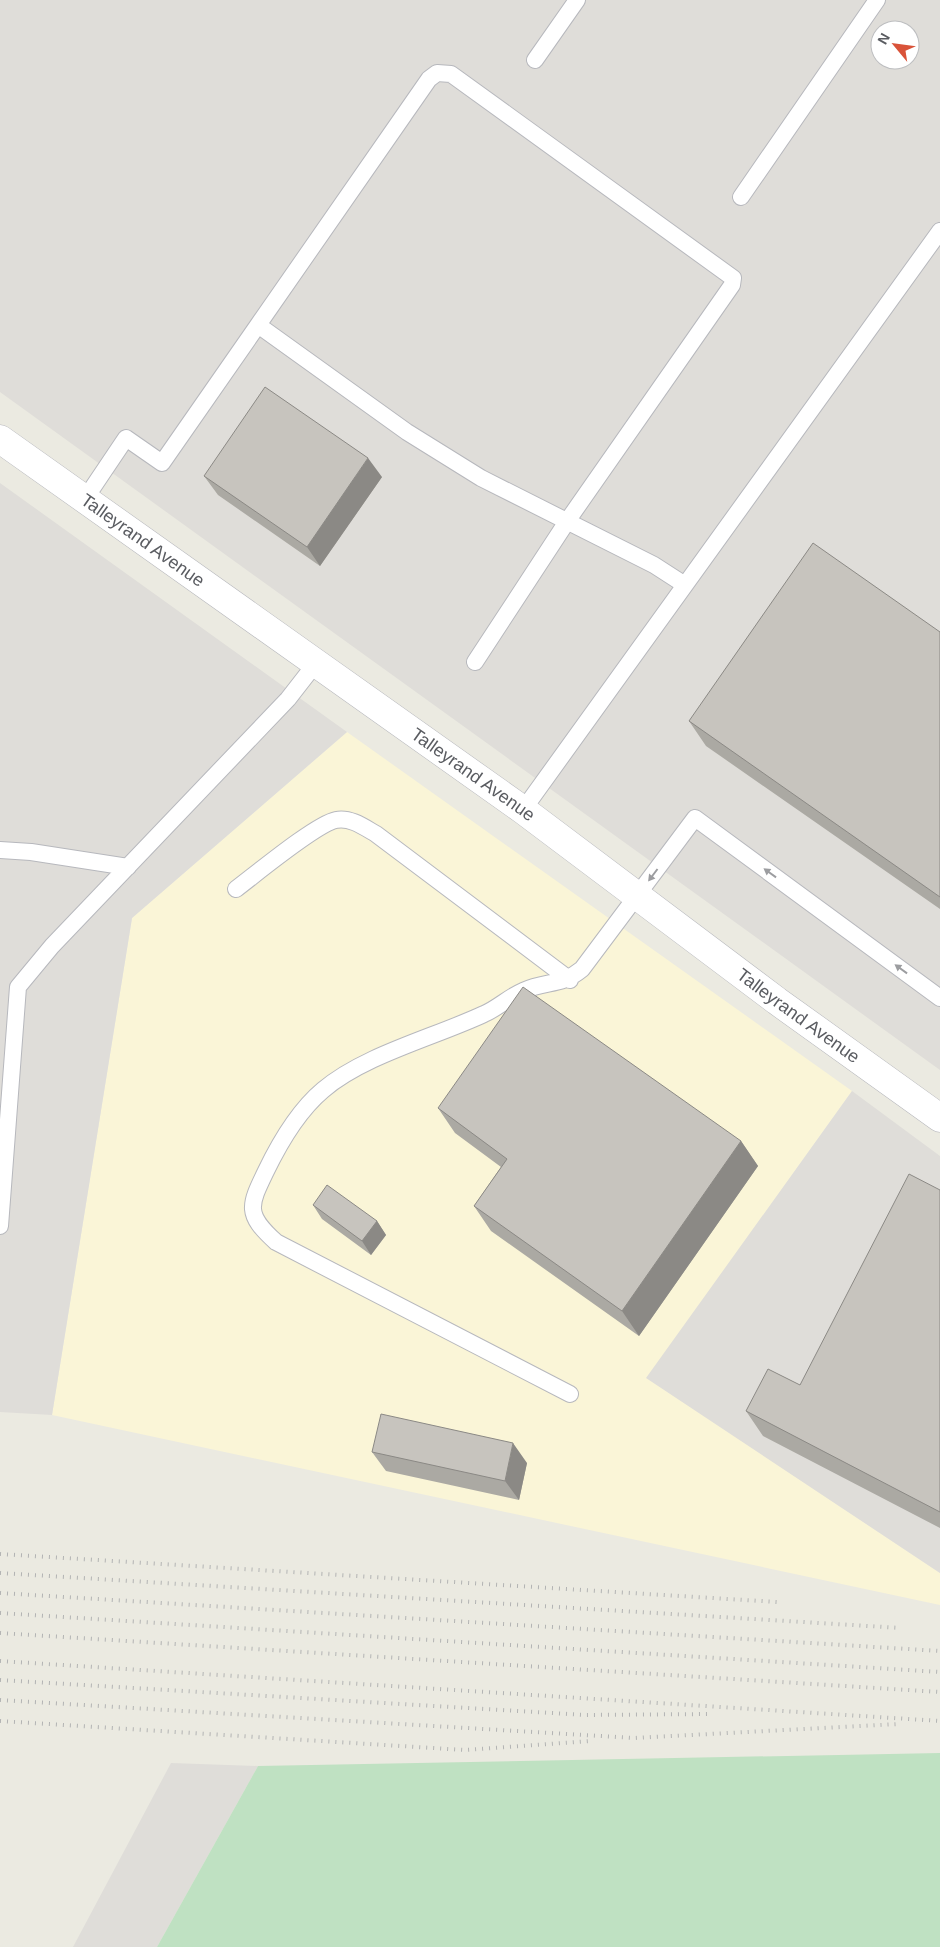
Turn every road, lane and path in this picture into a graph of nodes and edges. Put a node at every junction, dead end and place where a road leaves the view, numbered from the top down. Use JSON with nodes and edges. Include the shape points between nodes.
{"nodes":[{"id":1,"x":577,"y":0,"type":"edge"},
{"id":2,"x":877,"y":0,"type":"edge"},
{"id":3,"x":535,"y":60,"type":"dead end"},
{"id":4,"x":740,"y":197,"type":"dead end"},
{"id":5,"x":940,"y":231,"type":"edge"},
{"id":6,"x":258,"y":325,"type":"junction"},
{"id":7,"x":0,"y":439,"type":"edge"},
{"id":8,"x":85,"y":499,"type":"junction"},
{"id":9,"x":568,"y":520,"type":"junction"},
{"id":10,"x":685,"y":585,"type":"junction"},
{"id":11,"x":475,"y":662,"type":"dead end"},
{"id":12,"x":316,"y":663,"type":"junction"},
{"id":13,"x":523,"y":810,"type":"junction"},
{"id":14,"x":0,"y":850,"type":"edge"},
{"id":15,"x":128,"y":868,"type":"junction"},
{"id":16,"x":236,"y":888,"type":"dead end"},
{"id":17,"x":638,"y":896,"type":"junction"},
{"id":18,"x":570,"y":980,"type":"junction"},
{"id":19,"x":940,"y":998,"type":"edge"},
{"id":20,"x":940,"y":1118,"type":"edge"},
{"id":21,"x":0,"y":1226,"type":"edge"},
{"id":22,"x":570,"y":1394,"type":"dead end"}],
"edges":[{"from":1,"to":3,"type":"lane"},
{"from":2,"to":4,"type":"lane"},
{"from":5,"to":10,"type":"lane"},
{"from":6,"to":8,"type":"lane","via":[[162,463],[126,438]]},
{"from":6,"to":9,"type":"lane","via":[[407,432],[481,478]]},
{"from":6,"to":9,"type":"lane","via":[[429,79],[437,73],[450,74],[734,278]]},
{"from":7,"to":8,"type":"street","name":"Talleyrand Avenue"},
{"from":8,"to":12,"type":"street","name":"Talleyrand Avenue"},
{"from":9,"to":10,"type":"lane"},
{"from":9,"to":11,"type":"lane"},
{"from":10,"to":13,"type":"lane"},
{"from":12,"to":13,"type":"street","name":"Talleyrand Avenue"},
{"from":12,"to":15,"type":"lane","via":[[288,699]]},
{"from":13,"to":17,"type":"street","name":"Talleyrand Avenue"},
{"from":14,"to":15,"type":"lane"},
{"from":15,"to":21,"type":"lane","via":[[52,946],[18,987]]},
{"from":16,"to":18,"type":"lane","via":[[318,829],[335,820],[345,820],[376,834]]},
{"from":17,"to":18,"type":"lane"},
{"from":19,"to":17,"type":"lane","one_way":true,"via":[[695,818]]},
{"from":17,"to":20,"type":"street","name":"Talleyrand Avenue"},
{"from":18,"to":22,"type":"lane","via":[[537,985],[523,991],[486,1014],[367,1064],[323,1090],[291,1128],[268,1166],[253,1196],[252,1210],[258,1226],[276,1242]]}]}
